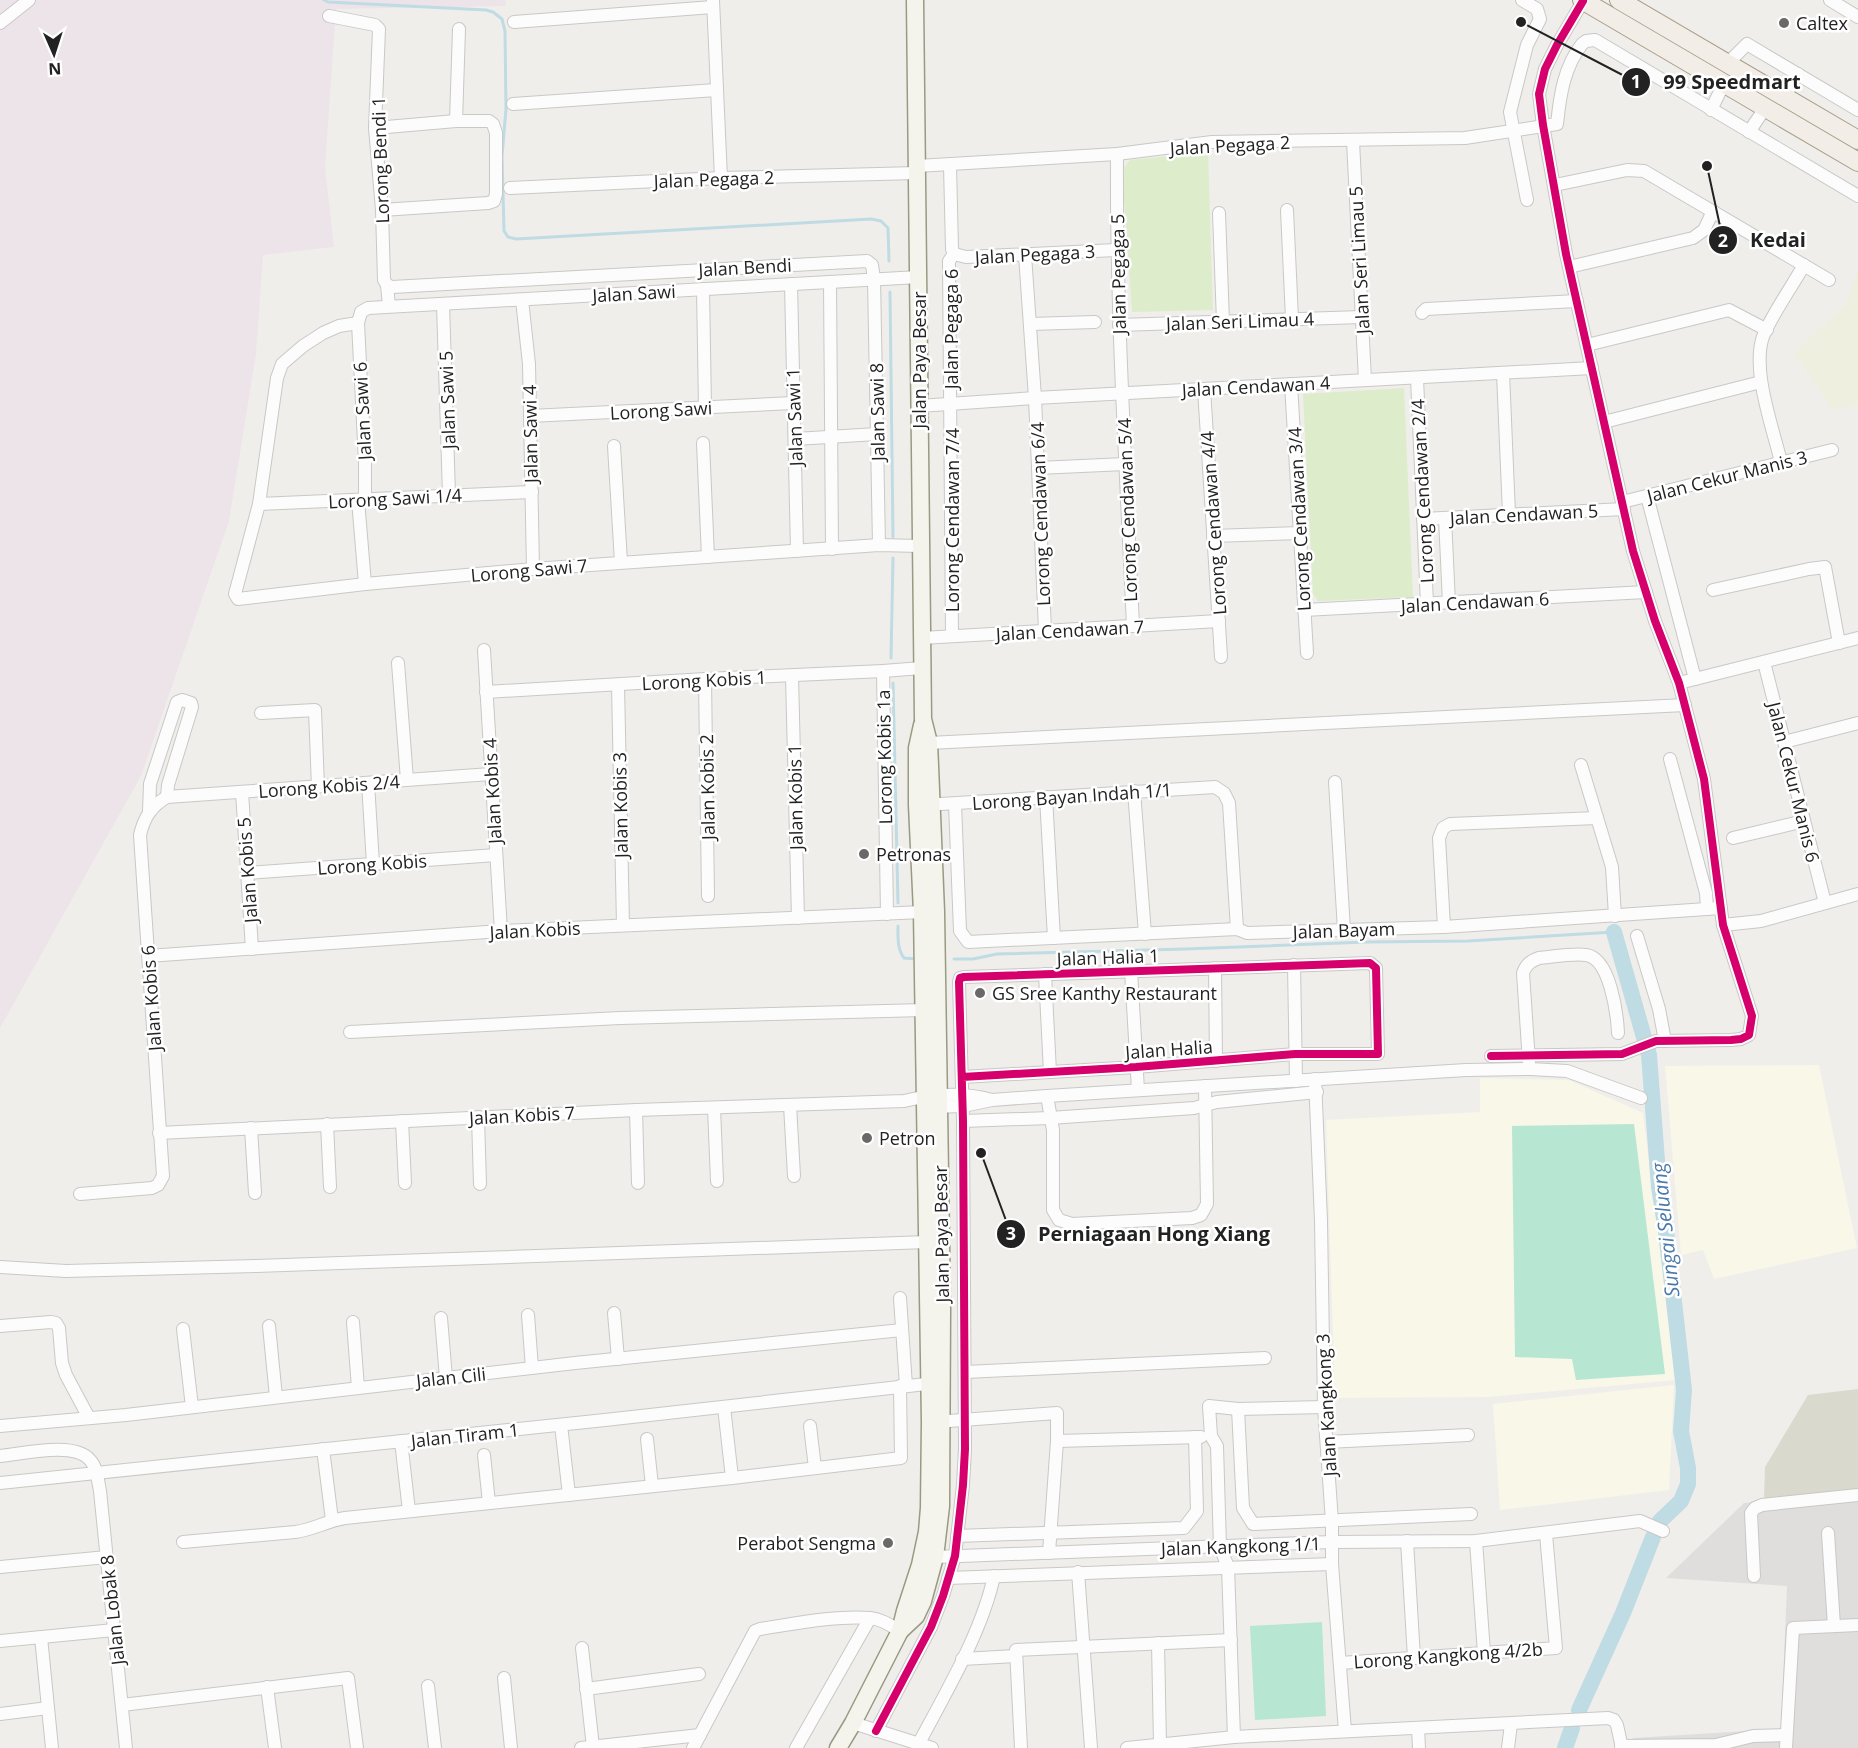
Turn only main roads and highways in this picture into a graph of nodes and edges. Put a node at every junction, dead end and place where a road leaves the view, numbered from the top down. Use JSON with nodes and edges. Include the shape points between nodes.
{"nodes":[{"id":1,"x":1582,"y":0,"type":"edge"},
{"id":2,"x":1619,"y":0,"type":"edge"},
{"id":3,"x":1858,"y":140,"type":"edge"},
{"id":4,"x":1858,"y":162,"type":"edge"}],
"edges":[{"from":1,"to":4,"type":"main road"},
{"from":2,"to":3,"type":"main road"}]}
